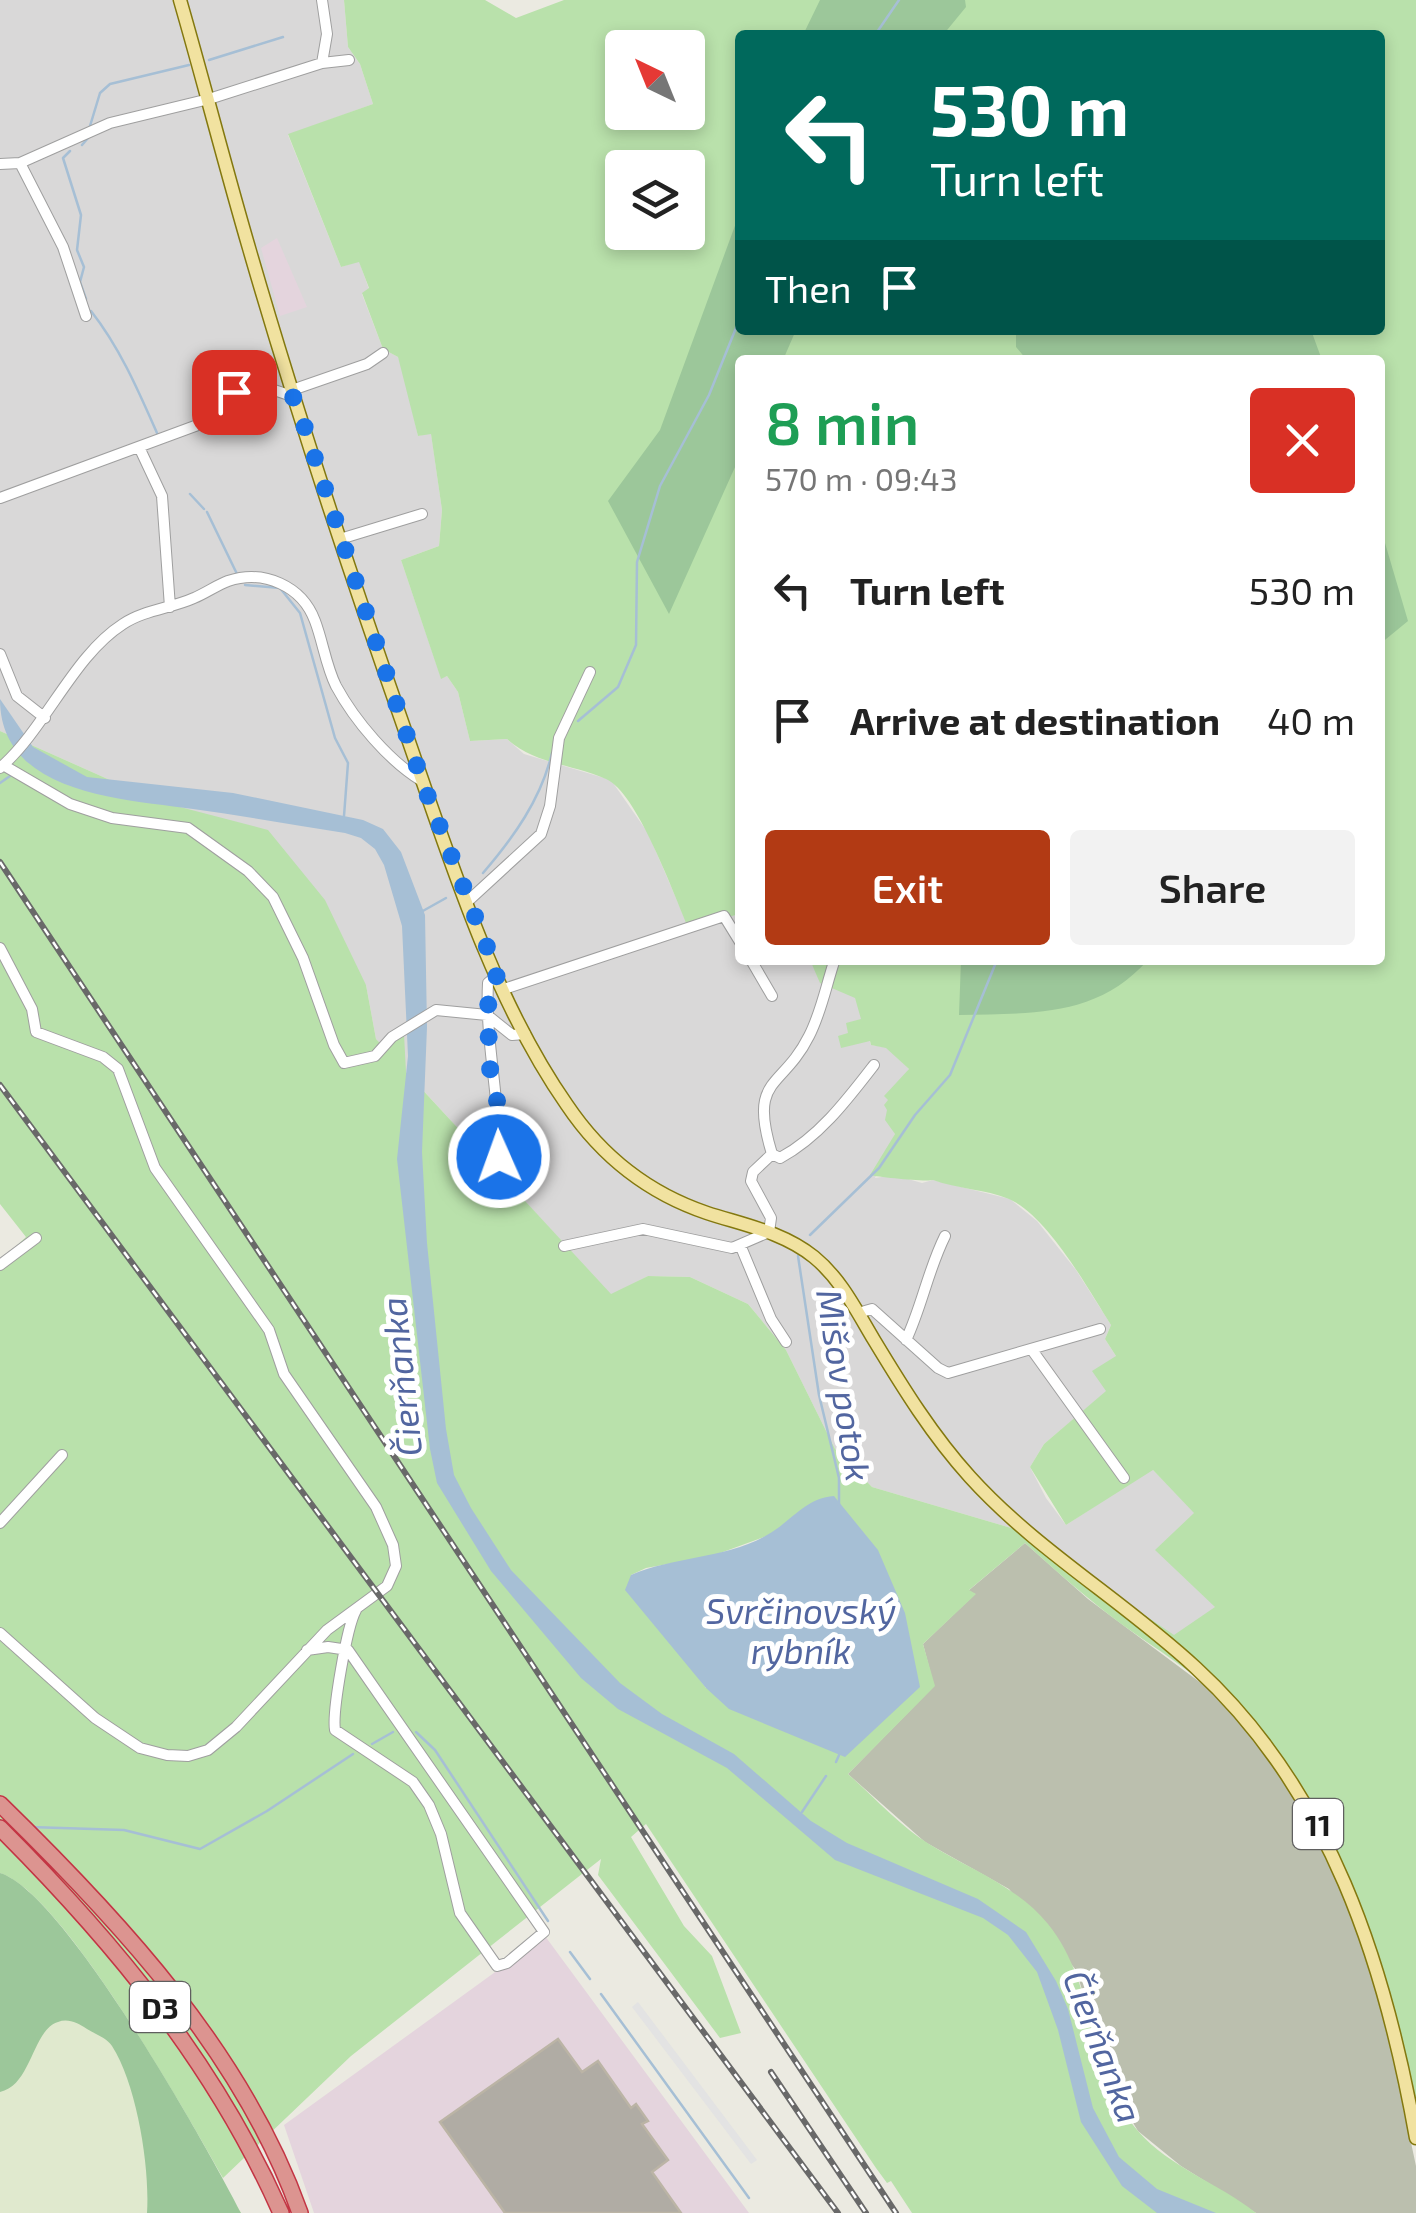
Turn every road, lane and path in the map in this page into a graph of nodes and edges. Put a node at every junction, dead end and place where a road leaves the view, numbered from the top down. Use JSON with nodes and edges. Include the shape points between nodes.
{"nodes":[{"id":1,"x":180,"y":0,"type":"edge"},
{"id":2,"x":322,"y":0,"type":"edge"},
{"id":3,"x":349,"y":60,"type":"dead end"},
{"id":4,"x":322,"y":63,"type":"junction"},
{"id":5,"x":209,"y":99,"type":"junction"},
{"id":6,"x":20,"y":163,"type":"junction"},
{"id":7,"x":0,"y":164,"type":"edge"},
{"id":8,"x":86,"y":316,"type":"dead end"},
{"id":9,"x":382,"y":353,"type":"dead end"},
{"id":10,"x":294,"y":394,"type":"junction"},
{"id":11,"x":140,"y":447,"type":"junction"},
{"id":12,"x":0,"y":498,"type":"edge"},
{"id":13,"x":422,"y":514,"type":"dead end"},
{"id":14,"x":340,"y":539,"type":"junction"},
{"id":15,"x":170,"y":607,"type":"junction"},
{"id":16,"x":0,"y":654,"type":"edge"},
{"id":17,"x":590,"y":672,"type":"dead end"},
{"id":18,"x":43,"y":721,"type":"junction"},
{"id":19,"x":2,"y":767,"type":"edge"},
{"id":20,"x":422,"y":781,"type":"junction"},
{"id":21,"x":468,"y":902,"type":"junction"},
{"id":22,"x":735,"y":934,"type":"edge"},
{"id":23,"x":0,"y":948,"type":"edge"},
{"id":24,"x":753,"y":965,"type":"edge"},
{"id":25,"x":833,"y":965,"type":"edge"},
{"id":26,"x":498,"y":975,"type":"junction"},
{"id":27,"x":504,"y":989,"type":"junction"},
{"id":28,"x":772,"y":996,"type":"dead end"},
{"id":29,"x":487,"y":1015,"type":"junction"},
{"id":30,"x":526,"y":1034,"type":"junction"},
{"id":31,"x":874,"y":1065,"type":"dead end"},
{"id":32,"x":772,"y":1154,"type":"junction"},
{"id":33,"x":474,"y":1169,"type":"dead end"},
{"id":34,"x":769,"y":1232,"type":"junction"},
{"id":35,"x":945,"y":1236,"type":"dead end"},
{"id":36,"x":36,"y":1238,"type":"dead end"},
{"id":37,"x":564,"y":1246,"type":"dead end"},
{"id":38,"x":741,"y":1246,"type":"junction"},
{"id":39,"x":0,"y":1265,"type":"edge"},
{"id":40,"x":858,"y":1313,"type":"junction"},
{"id":41,"x":1100,"y":1328,"type":"dead end"},
{"id":42,"x":906,"y":1340,"type":"junction"},
{"id":43,"x":786,"y":1342,"type":"dead end"},
{"id":44,"x":1032,"y":1350,"type":"junction"},
{"id":45,"x":62,"y":1456,"type":"dead end"},
{"id":46,"x":1124,"y":1478,"type":"dead end"},
{"id":47,"x":0,"y":1523,"type":"edge"},
{"id":48,"x":357,"y":1609,"type":"junction"},
{"id":49,"x":0,"y":1633,"type":"edge"},
{"id":50,"x":306,"y":1650,"type":"junction"},
{"id":51,"x":348,"y":1650,"type":"junction"},
{"id":52,"x":0,"y":1804,"type":"edge"},
{"id":53,"x":0,"y":1828,"type":"edge"},
{"id":54,"x":1416,"y":2138,"type":"edge"},
{"id":55,"x":281,"y":2213,"type":"edge"},
{"id":56,"x":300,"y":2213,"type":"edge"}],
"edges":[{"from":1,"to":5,"type":"main road","number":"11"},
{"from":2,"to":4,"type":"street"},
{"from":3,"to":4,"type":"street"},
{"from":4,"to":5,"type":"street"},
{"from":5,"to":6,"type":"street","via":[[110,123]]},
{"from":5,"to":10,"type":"main road","number":"11"},
{"from":6,"to":7,"type":"street"},
{"from":6,"to":8,"type":"street","via":[[62,247]]},
{"from":9,"to":10,"type":"street"},
{"from":10,"to":11,"type":"street","via":[[250,382],[214,418]]},
{"from":10,"to":14,"type":"main road","number":"11"},
{"from":11,"to":12,"type":"street"},
{"from":11,"to":15,"type":"street","via":[[162,496]]},
{"from":13,"to":14,"type":"street"},
{"from":14,"to":20,"type":"main road","number":"11"},
{"from":15,"to":18,"type":"street","via":[[123,624]]},
{"from":15,"to":20,"type":"street","via":[[230,580],[264,578],[290,588],[314,618],[335,684],[357,717]]},
{"from":16,"to":18,"type":"street","via":[[17,696]]},
{"from":17,"to":21,"type":"street","via":[[559,738],[541,834]]},
{"from":18,"to":19,"type":"street"},
{"from":19,"to":29,"type":"street","via":[[112,818],[188,828],[248,870],[272,897],[303,958],[344,1063],[376,1056],[392,1037],[436,1010]]},
{"from":20,"to":21,"type":"main road","number":"11"},
{"from":21,"to":26,"type":"main road","number":"11"},
{"from":22,"to":27,"type":"street","via":[[724,916]]},
{"from":23,"to":48,"type":"street","via":[[32,1009],[36,1032],[118,1069],[155,1168],[269,1330],[284,1374],[376,1506],[396,1566],[387,1586]]},
{"from":24,"to":28,"type":"street"},
{"from":25,"to":32,"type":"street","via":[[807,1042],[765,1096]]},
{"from":26,"to":27,"type":"main road","number":"11"},
{"from":26,"to":29,"type":"street","via":[[488,983]]},
{"from":27,"to":30,"type":"main road","number":"11"},
{"from":29,"to":30,"type":"street","via":[[512,1036]]},
{"from":29,"to":33,"type":"street","via":[[499,1157]]},
{"from":30,"to":34,"type":"main road","number":"11","via":[[572,1112],[631,1174],[684,1204]]},
{"from":31,"to":32,"type":"street","via":[[797,1148],[780,1158]]},
{"from":32,"to":34,"type":"street","via":[[751,1181],[772,1218]]},
{"from":34,"to":38,"type":"street"},
{"from":34,"to":40,"type":"main road","number":"11","via":[[822,1264]]},
{"from":35,"to":42,"type":"street"},
{"from":36,"to":39,"type":"street"},
{"from":37,"to":38,"type":"street","via":[[643,1229]]},
{"from":38,"to":43,"type":"street"},
{"from":40,"to":42,"type":"street","via":[[872,1308]]},
{"from":40,"to":54,"type":"main road","number":"11","via":[[920,1414],[977,1485],[1197,1668],[1286,1768],[1323,1834],[1366,1936]]},
{"from":41,"to":44,"type":"street"},
{"from":42,"to":44,"type":"street","via":[[948,1373]]},
{"from":44,"to":46,"type":"street"},
{"from":45,"to":47,"type":"street"},
{"from":48,"to":50,"type":"street"},
{"from":48,"to":51,"type":"street"},
{"from":49,"to":50,"type":"street","via":[[95,1718],[140,1748],[167,1755],[208,1750]]},
{"from":50,"to":51,"type":"street"},
{"from":51,"to":51,"type":"street","via":[[544,1932],[507,1963],[496,1966],[460,1913],[442,1834],[413,1782],[335,1730]]},
{"from":52,"to":56,"type":"highway","number":"D3","via":[[86,1891],[176,1998],[255,2118]]},
{"from":53,"to":55,"type":"highway","number":"D3","via":[[172,2022],[239,2125]]}]}
